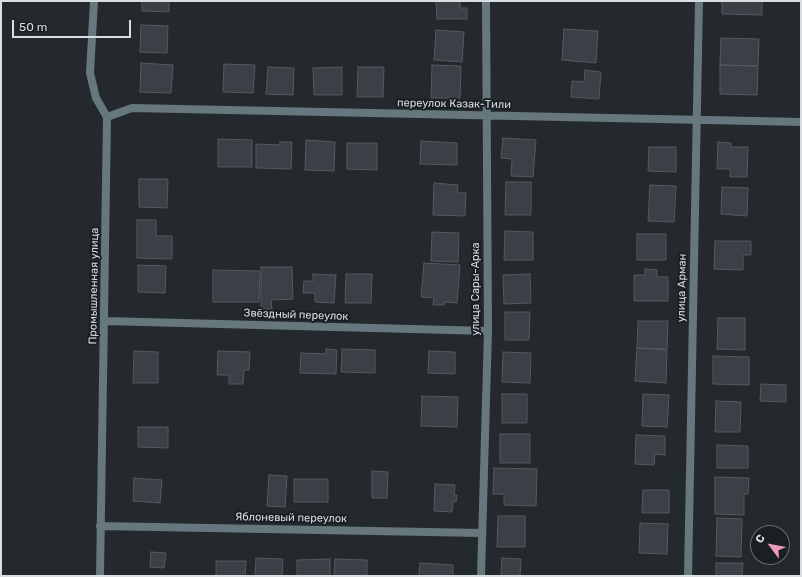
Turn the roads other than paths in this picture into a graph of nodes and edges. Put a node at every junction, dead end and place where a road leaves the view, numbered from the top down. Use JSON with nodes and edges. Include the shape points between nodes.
{"nodes":[{"id":1,"x":94,"y":1,"type":"edge"},
{"id":2,"x":486,"y":1,"type":"edge"},
{"id":3,"x":700,"y":1,"type":"edge"},
{"id":4,"x":487,"y":115,"type":"junction"},
{"id":5,"x":107,"y":117,"type":"junction"},
{"id":6,"x":696,"y":120,"type":"junction"},
{"id":7,"x":801,"y":122,"type":"edge"},
{"id":8,"x":105,"y":321,"type":"junction"},
{"id":9,"x":488,"y":331,"type":"junction"},
{"id":10,"x":100,"y":526,"type":"junction"},
{"id":11,"x":482,"y":533,"type":"junction"},
{"id":12,"x":100,"y":576,"type":"edge"},
{"id":13,"x":480,"y":576,"type":"edge"},
{"id":14,"x":688,"y":576,"type":"edge"}],
"edges":[{"from":1,"to":5,"type":"lane","via":[[90,73],[96,98]]},
{"from":2,"to":4,"type":"lane","name":"улица Сары-Арка"},
{"from":3,"to":6,"type":"lane","name":"улица Арман"},
{"from":4,"to":5,"type":"lane","name":"переулок Казак-Тили","via":[[132,108]]},
{"from":4,"to":6,"type":"lane","name":"переулок Казак-Тили"},
{"from":4,"to":9,"type":"lane","name":"улица Сары-Арка"},
{"from":5,"to":8,"type":"lane","name":"Промышленная улица"},
{"from":6,"to":7,"type":"lane","name":"переулок Казак-Тили"},
{"from":6,"to":14,"type":"lane","name":"улица Арман"},
{"from":8,"to":9,"type":"lane","name":"Звёздный переулок"},
{"from":8,"to":10,"type":"lane","name":"Промышленная улица"},
{"from":9,"to":11,"type":"lane","name":"улица Сары-Арка"},
{"from":10,"to":11,"type":"lane","name":"Яблоневый переулок"},
{"from":10,"to":12,"type":"lane","name":"Промышленная улица"},
{"from":11,"to":13,"type":"lane","name":"улица Сары-Арка"}]}
